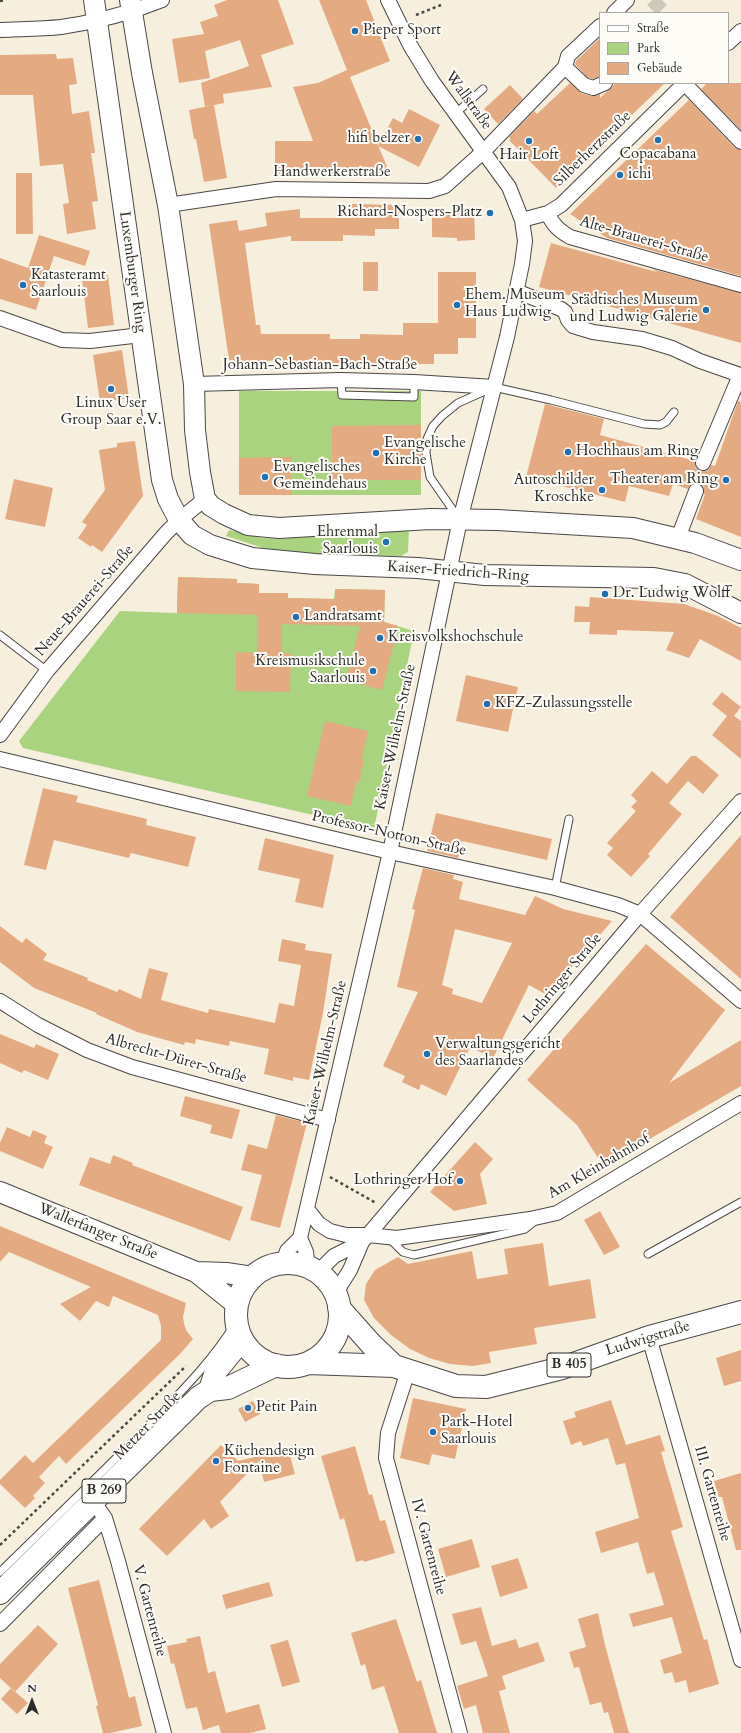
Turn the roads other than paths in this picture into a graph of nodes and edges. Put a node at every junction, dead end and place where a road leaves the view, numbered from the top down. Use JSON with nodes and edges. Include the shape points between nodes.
{"nodes":[{"id":1,"x":94,"y":0,"type":"edge"},
{"id":2,"x":162,"y":0,"type":"edge"},
{"id":3,"x":388,"y":0,"type":"edge"},
{"id":4,"x":627,"y":0,"type":"edge"},
{"id":5,"x":131,"y":6,"type":"edge"},
{"id":6,"x":615,"y":12,"type":"edge"},
{"id":7,"x":96,"y":20,"type":"junction"},
{"id":8,"x":599,"y":27,"type":"edge"},
{"id":9,"x":0,"y":30,"type":"edge"},
{"id":10,"x":741,"y":31,"type":"edge"},
{"id":11,"x":729,"y":42,"type":"edge"},
{"id":12,"x":565,"y":67,"type":"junction"},
{"id":13,"x":603,"y":84,"type":"edge"},
{"id":14,"x":681,"y":85,"type":"edge"},
{"id":15,"x":483,"y":89,"type":"dead end"},
{"id":16,"x":456,"y":113,"type":"junction"},
{"id":17,"x":741,"y":142,"type":"edge"},
{"id":18,"x":484,"y":151,"type":"junction"},
{"id":19,"x":168,"y":205,"type":"junction"},
{"id":20,"x":548,"y":213,"type":"junction"},
{"id":21,"x":522,"y":220,"type":"junction"},
{"id":22,"x":741,"y":285,"type":"edge"},
{"id":23,"x":516,"y":291,"type":"junction"},
{"id":24,"x":0,"y":318,"type":"edge"},
{"id":25,"x":141,"y":334,"type":"junction"},
{"id":26,"x":194,"y":384,"type":"junction"},
{"id":27,"x":494,"y":387,"type":"junction"},
{"id":28,"x":674,"y":412,"type":"dead end"},
{"id":29,"x":703,"y":463,"type":"tunnel mouth"},
{"id":30,"x":696,"y":491,"type":"tunnel mouth"},
{"id":31,"x":204,"y":499,"type":"junction"},
{"id":32,"x":179,"y":520,"type":"junction"},
{"id":33,"x":460,"y":520,"type":"junction"},
{"id":34,"x":678,"y":538,"type":"junction"},
{"id":35,"x":741,"y":560,"type":"edge"},
{"id":36,"x":448,"y":571,"type":"junction"},
{"id":37,"x":741,"y":613,"type":"edge"},
{"id":38,"x":0,"y":635,"type":"edge"},
{"id":39,"x":47,"y":671,"type":"junction"},
{"id":40,"x":0,"y":735,"type":"edge"},
{"id":41,"x":0,"y":759,"type":"edge"},
{"id":42,"x":741,"y":801,"type":"edge"},
{"id":43,"x":569,"y":819,"type":"dead end"},
{"id":44,"x":390,"y":852,"type":"junction"},
{"id":45,"x":555,"y":888,"type":"junction"},
{"id":46,"x":640,"y":914,"type":"junction"},
{"id":47,"x":0,"y":1001,"type":"edge"},
{"id":48,"x":741,"y":1001,"type":"edge"},
{"id":49,"x":741,"y":1104,"type":"edge"},
{"id":50,"x":328,"y":1120,"type":"junction"},
{"id":51,"x":0,"y":1192,"type":"edge"},
{"id":52,"x":741,"y":1202,"type":"edge"},
{"id":53,"x":306,"y":1209,"type":"junction"},
{"id":54,"x":540,"y":1217,"type":"junction"},
{"id":55,"x":388,"y":1237,"type":"junction"},
{"id":56,"x":300,"y":1238,"type":"junction"},
{"id":57,"x":365,"y":1238,"type":"junction"},
{"id":58,"x":648,"y":1254,"type":"dead end"},
{"id":59,"x":282,"y":1263,"type":"junction"},
{"id":60,"x":313,"y":1269,"type":"junction"},
{"id":61,"x":196,"y":1272,"type":"junction"},
{"id":62,"x":253,"y":1277,"type":"junction"},
{"id":63,"x":337,"y":1301,"type":"junction"},
{"id":64,"x":741,"y":1312,"type":"edge"},
{"id":65,"x":238,"y":1322,"type":"junction"},
{"id":66,"x":649,"y":1337,"type":"junction"},
{"id":67,"x":308,"y":1363,"type":"junction"},
{"id":68,"x":276,"y":1365,"type":"junction"},
{"id":69,"x":401,"y":1368,"type":"junction"},
{"id":70,"x":210,"y":1390,"type":"junction"},
{"id":71,"x":100,"y":1509,"type":"junction"},
{"id":72,"x":0,"y":1572,"type":"edge"},
{"id":73,"x":0,"y":1594,"type":"edge"},
{"id":74,"x":0,"y":1624,"type":"edge"},
{"id":75,"x":741,"y":1660,"type":"edge"},
{"id":76,"x":164,"y":1733,"type":"edge"},
{"id":77,"x":460,"y":1733,"type":"edge"}],
"edges":[{"from":1,"to":7,"type":"street","name":"Luxemburger Ring"},
{"from":2,"to":5,"type":"street"},
{"from":3,"to":16,"type":"street","name":"Wallstraße","via":[[410,45]]},
{"from":4,"to":6,"type":"street"},
{"from":5,"to":7,"type":"street"},
{"from":5,"to":19,"type":"street"},
{"from":7,"to":9,"type":"street","via":[[60,27]]},
{"from":7,"to":25,"type":"street","name":"Luxemburger Ring"},
{"from":8,"to":12,"type":"street","name":"Handwerkerstraße","via":[[568,56]]},
{"from":10,"to":11,"type":"street"},
{"from":12,"to":13,"type":"street","via":[[584,85],[593,88]]},
{"from":12,"to":18,"type":"street","name":"Handwerkerstraße"},
{"from":14,"to":17,"type":"street"},
{"from":14,"to":20,"type":"street","name":"Silberherzstraße","via":[[561,205]]},
{"from":15,"to":16,"type":"lane"},
{"from":16,"to":18,"type":"street","name":"Wallstraße"},
{"from":18,"to":19,"type":"street","name":"Handwerkerstraße","via":[[445,186],[429,191],[276,189]]},
{"from":18,"to":21,"type":"street","name":"Wallstraße","via":[[509,186]]},
{"from":19,"to":26,"type":"street"},
{"from":20,"to":21,"type":"street","name":"Silberherzstraße"},
{"from":20,"to":22,"type":"street","name":"Alte-Brauerei-Straße","via":[[559,231],[570,237]]},
{"from":21,"to":23,"type":"street","name":"Kaiser-Wilhelm-Straße","via":[[525,241]]},
{"from":23,"to":27,"type":"street","name":"Kaiser-Wilhelm-Straße"},
{"from":23,"to":29,"type":"street","via":[[561,309],[573,326],[593,332],[642,339],[740,375]]},
{"from":24,"to":25,"type":"street","via":[[62,340],[90,341]]},
{"from":25,"to":32,"type":"street","name":"Luxemburger Ring","via":[[162,480]]},
{"from":26,"to":27,"type":"street","name":"Johann-Sebastian-Bach-Straße","via":[[341,380]]},
{"from":26,"to":31,"type":"street","via":[[195,430]]},
{"from":27,"to":28,"type":"lane","via":[[644,424],[660,425]]},
{"from":27,"to":33,"type":"street","name":"Kaiser-Wilhelm-Straße"},
{"from":27,"to":33,"type":"lane","via":[[450,408],[433,426],[427,439],[426,453],[430,477]]},
{"from":30,"to":34,"type":"street"},
{"from":31,"to":32,"type":"street","name":"Neue-Brauerei-Straße"},
{"from":31,"to":33,"type":"street","via":[[224,514],[248,525],[271,527]]},
{"from":32,"to":36,"type":"street","name":"Kaiser-Friedrich-Ring","via":[[192,535],[204,542],[252,558]]},
{"from":32,"to":39,"type":"street","name":"Neue-Brauerei-Straße"},
{"from":33,"to":34,"type":"street","via":[[633,528]]},
{"from":33,"to":36,"type":"street","name":"Kaiser-Wilhelm-Straße"},
{"from":34,"to":35,"type":"street"},
{"from":36,"to":37,"type":"street","name":"Kaiser-Friedrich-Ring","via":[[540,577],[654,578],[685,584]]},
{"from":36,"to":44,"type":"street","name":"Kaiser-Wilhelm-Straße"},
{"from":38,"to":39,"type":"lane"},
{"from":39,"to":40,"type":"street","name":"Neue-Brauerei-Straße"},
{"from":41,"to":44,"type":"street","name":"Professor-Notton-Straße"},
{"from":42,"to":46,"type":"street","name":"Lothringer Straße"},
{"from":43,"to":45,"type":"lane"},
{"from":44,"to":45,"type":"street","name":"Professor-Notton-Straße"},
{"from":44,"to":50,"type":"street","name":"Kaiser-Wilhelm-Straße"},
{"from":45,"to":46,"type":"street","name":"Professor-Notton-Straße","via":[[618,905]]},
{"from":46,"to":48,"type":"street","name":"Professor-Notton-Straße"},
{"from":46,"to":57,"type":"street","name":"Lothringer Straße"},
{"from":47,"to":50,"type":"street","name":"Albrecht-Dürer-Straße","via":[[73,1043],[132,1067]]},
{"from":49,"to":54,"type":"street","name":"Am Kleinbahnhof","via":[[557,1213]]},
{"from":50,"to":53,"type":"street","name":"Kaiser-Wilhelm-Straße"},
{"from":51,"to":61,"type":"street","name":"Wallerfanger Straße"},
{"from":52,"to":58,"type":"lane"},
{"from":53,"to":56,"type":"street","name":"Kaiser-Wilhelm-Straße"},
{"from":53,"to":57,"type":"street","via":[[330,1231]]},
{"from":54,"to":55,"type":"street","name":"Am Kleinbahnhof","via":[[397,1238]]},
{"from":54,"to":55,"type":"lane","via":[[525,1229],[414,1255],[403,1252]]},
{"from":55,"to":57,"type":"street","name":"Am Kleinbahnhof"},
{"from":56,"to":59,"type":"street","via":[[287,1251]]},
{"from":56,"to":60,"type":"street"},
{"from":57,"to":60,"type":"street","name":"Lothringer Straße"},
{"from":57,"to":63,"type":"street","name":"Lothringer Straße"},
{"from":59,"to":60,"type":"main road"},
{"from":59,"to":62,"type":"main road","via":[[270,1266]]},
{"from":60,"to":63,"type":"main road","via":[[327,1281]]},
{"from":61,"to":62,"type":"street","name":"Wallerfanger Straße"},
{"from":61,"to":65,"type":"street","name":"Wallerfanger Straße"},
{"from":62,"to":65,"type":"main road","via":[[242,1290]]},
{"from":63,"to":67,"type":"main road","via":[[338,1327],[334,1339],[323,1353]]},
{"from":63,"to":69,"type":"main road","name":"Ludwigstraße","number":"B 405","via":[[357,1328]]},
{"from":64,"to":66,"type":"main road","name":"Ludwigstraße","number":"B 405"},
{"from":65,"to":68,"type":"main road","via":[[252,1353]]},
{"from":65,"to":70,"type":"main road"},
{"from":65,"to":72,"type":"lane","name":"Metzer Straße","via":[[193,1379],[120,1455]]},
{"from":66,"to":69,"type":"main road","name":"Ludwigstraße","number":"B 405","via":[[562,1368],[486,1387],[456,1386]]},
{"from":66,"to":75,"type":"street","name":"III. Gartenreihe"},
{"from":67,"to":68,"type":"main road","via":[[296,1366]]},
{"from":67,"to":69,"type":"main road","name":"Ludwigstraße","number":"B 405"},
{"from":68,"to":70,"type":"main road","name":"Metzer Straße","number":"B 269","via":[[228,1388]]},
{"from":69,"to":77,"type":"street","name":"IV. Gartenreihe","via":[[388,1433],[386,1458]]},
{"from":70,"to":71,"type":"main road","name":"Metzer Straße","number":"B 269","via":[[190,1405]]},
{"from":71,"to":73,"type":"main road","name":"Metzer Straße","number":"B 269"},
{"from":71,"to":74,"type":"street","name":"Metzer Straße"},
{"from":71,"to":76,"type":"street","name":"V. Gartenreihe","via":[[118,1561]]}]}
